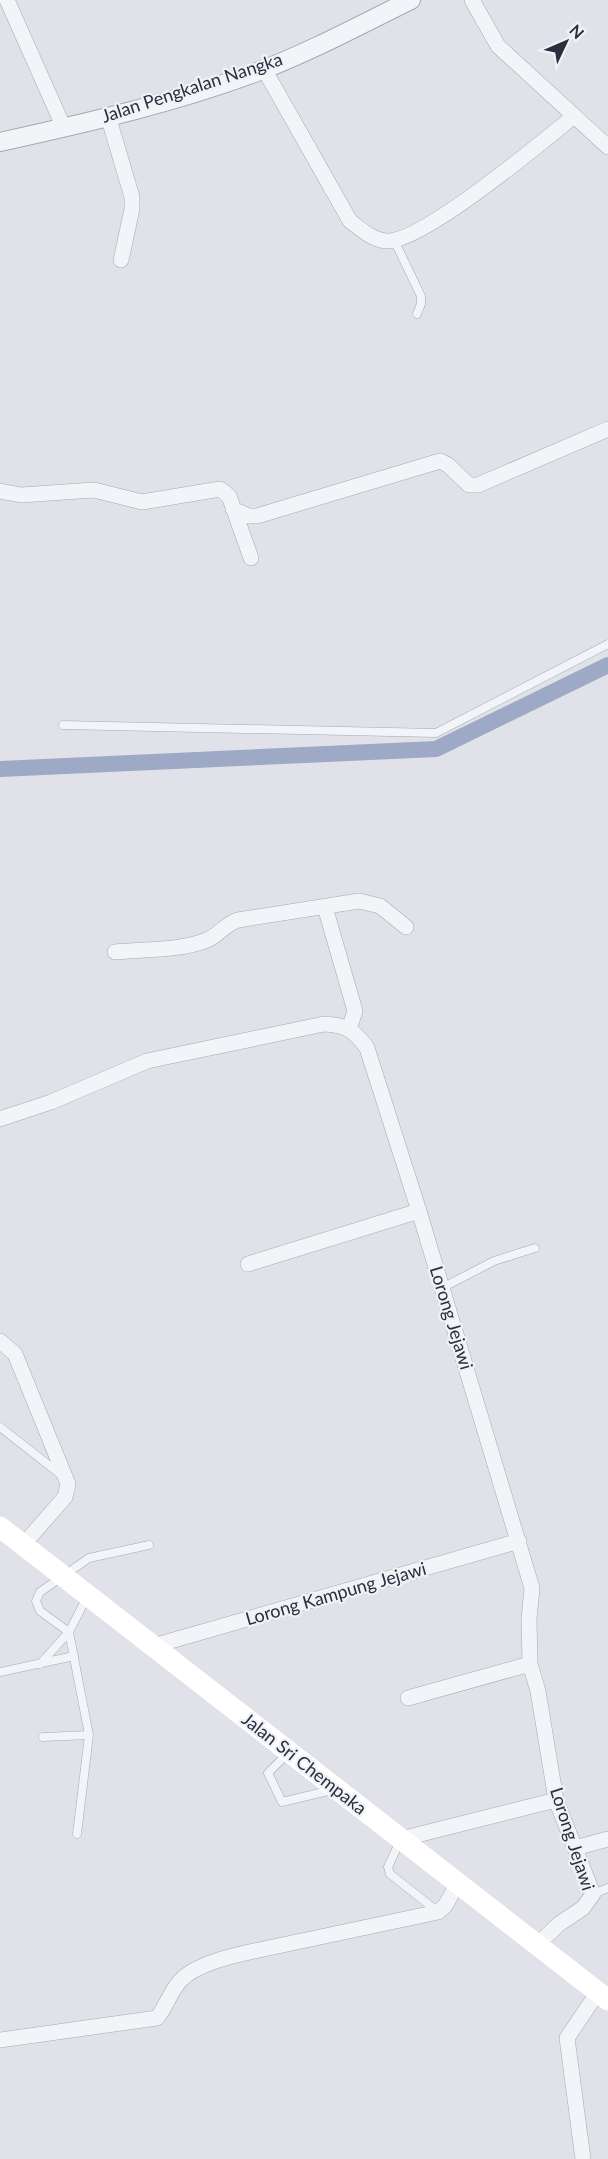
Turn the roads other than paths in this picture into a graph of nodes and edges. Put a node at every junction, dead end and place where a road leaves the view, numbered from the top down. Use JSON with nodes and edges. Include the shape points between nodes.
{"nodes":[{"id":1,"x":7,"y":0,"type":"edge"},
{"id":2,"x":411,"y":0,"type":"edge"},
{"id":3,"x":472,"y":0,"type":"edge"},
{"id":4,"x":264,"y":69,"type":"junction"},
{"id":5,"x":108,"y":116,"type":"junction"},
{"id":6,"x":574,"y":116,"type":"junction"},
{"id":7,"x":64,"y":128,"type":"junction"},
{"id":8,"x":0,"y":142,"type":"edge"},
{"id":9,"x":608,"y":147,"type":"edge"},
{"id":10,"x":394,"y":240,"type":"junction"},
{"id":11,"x":121,"y":260,"type":"dead end"},
{"id":12,"x":417,"y":315,"type":"dead end"},
{"id":13,"x":608,"y":429,"type":"edge"},
{"id":14,"x":0,"y":491,"type":"edge"},
{"id":15,"x":233,"y":509,"type":"junction"},
{"id":16,"x":251,"y":558,"type":"dead end"},
{"id":17,"x":608,"y":644,"type":"edge"},
{"id":18,"x":63,"y":725,"type":"dead end"},
{"id":19,"x":325,"y":907,"type":"junction"},
{"id":20,"x":406,"y":927,"type":"dead end"},
{"id":21,"x":115,"y":952,"type":"dead end"},
{"id":22,"x":349,"y":1029,"type":"junction"},
{"id":23,"x":0,"y":1119,"type":"edge"},
{"id":24,"x":419,"y":1211,"type":"junction"},
{"id":25,"x":535,"y":1248,"type":"dead end"},
{"id":26,"x":248,"y":1264,"type":"dead end"},
{"id":27,"x":442,"y":1287,"type":"junction"},
{"id":28,"x":0,"y":1341,"type":"edge"},
{"id":29,"x":0,"y":1427,"type":"edge"},
{"id":30,"x":67,"y":1479,"type":"junction"},
{"id":31,"x":0,"y":1527,"type":"edge"},
{"id":32,"x":519,"y":1541,"type":"junction"},
{"id":33,"x":23,"y":1545,"type":"junction"},
{"id":34,"x":149,"y":1545,"type":"dead end"},
{"id":35,"x":63,"y":1577,"type":"junction"},
{"id":36,"x":88,"y":1595,"type":"junction"},
{"id":37,"x":69,"y":1632,"type":"junction"},
{"id":38,"x":153,"y":1646,"type":"junction"},
{"id":39,"x":74,"y":1656,"type":"junction"},
{"id":40,"x":40,"y":1664,"type":"junction"},
{"id":41,"x":530,"y":1664,"type":"junction"},
{"id":42,"x":0,"y":1672,"type":"edge"},
{"id":43,"x":408,"y":1698,"type":"dead end"},
{"id":44,"x":89,"y":1735,"type":"junction"},
{"id":45,"x":43,"y":1737,"type":"dead end"},
{"id":46,"x":289,"y":1752,"type":"junction"},
{"id":47,"x":337,"y":1789,"type":"junction"},
{"id":48,"x":556,"y":1800,"type":"junction"},
{"id":49,"x":77,"y":1834,"type":"dead end"},
{"id":50,"x":401,"y":1839,"type":"junction"},
{"id":51,"x":608,"y":1839,"type":"edge"},
{"id":52,"x":575,"y":1848,"type":"junction"},
{"id":53,"x":458,"y":1883,"type":"junction"},
{"id":54,"x":608,"y":1888,"type":"edge"},
{"id":55,"x":593,"y":1894,"type":"junction"},
{"id":56,"x":438,"y":1912,"type":"junction"},
{"id":57,"x":537,"y":1945,"type":"junction"},
{"id":58,"x":603,"y":1996,"type":"edge"},
{"id":59,"x":0,"y":2040,"type":"edge"},
{"id":60,"x":583,"y":2159,"type":"edge"}],
"edges":[{"from":1,"to":7,"type":"street"},
{"from":2,"to":4,"type":"street","name":"Jalan Pengkalan Nangka"},
{"from":3,"to":6,"type":"street","via":[[498,46]]},
{"from":4,"to":5,"type":"street","name":"Jalan Pengkalan Nangka"},
{"from":4,"to":10,"type":"street","via":[[351,221],[369,235]]},
{"from":5,"to":7,"type":"street","name":"Jalan Pengkalan Nangka"},
{"from":5,"to":11,"type":"street","via":[[132,196]]},
{"from":6,"to":9,"type":"street"},
{"from":6,"to":10,"type":"street","via":[[420,231]]},
{"from":7,"to":8,"type":"street","name":"Jalan Pengkalan Nangka"},
{"from":10,"to":12,"type":"lane","via":[[421,296]]},
{"from":13,"to":15,"type":"street","via":[[478,485],[469,485],[440,461],[257,516]]},
{"from":14,"to":15,"type":"street","via":[[21,495],[94,490],[142,502],[220,489],[229,496]]},
{"from":15,"to":16,"type":"street"},
{"from":17,"to":18,"type":"lane","via":[[436,733]]},
{"from":19,"to":20,"type":"street","via":[[370,903],[389,912]]},
{"from":19,"to":21,"type":"street","via":[[238,920],[208,939],[183,946]]},
{"from":19,"to":22,"type":"street","via":[[355,1011]]},
{"from":22,"to":23,"type":"street","via":[[324,1024],[147,1061]]},
{"from":22,"to":24,"type":"street","name":"Lorong Jejawi","via":[[363,1042],[373,1061]]},
{"from":24,"to":26,"type":"street"},
{"from":24,"to":27,"type":"street","name":"Lorong Jejawi"},
{"from":25,"to":27,"type":"lane","via":[[494,1261]]},
{"from":27,"to":32,"type":"street","name":"Lorong Jejawi"},
{"from":28,"to":30,"type":"street","via":[[15,1354]]},
{"from":29,"to":30,"type":"lane"},
{"from":30,"to":33,"type":"street","via":[[65,1497]]},
{"from":31,"to":33,"type":"main road","name":"Jalan Sri Chempaka"},
{"from":32,"to":38,"type":"street","name":"Lorong Kampung Jejawi"},
{"from":32,"to":41,"type":"street","name":"Lorong Jejawi","via":[[532,1588]]},
{"from":33,"to":35,"type":"main road","name":"Jalan Sri Chempaka"},
{"from":34,"to":35,"type":"lane","via":[[89,1557]]},
{"from":35,"to":36,"type":"main road","name":"Jalan Sri Chempaka"},
{"from":35,"to":37,"type":"lane","via":[[40,1592],[36,1601],[40,1611]]},
{"from":36,"to":37,"type":"lane"},
{"from":36,"to":38,"type":"main road","name":"Jalan Sri Chempaka"},
{"from":37,"to":39,"type":"lane"},
{"from":37,"to":40,"type":"lane"},
{"from":38,"to":46,"type":"main road","name":"Jalan Sri Chempaka"},
{"from":39,"to":40,"type":"lane"},
{"from":39,"to":44,"type":"lane"},
{"from":40,"to":42,"type":"lane"},
{"from":41,"to":43,"type":"street"},
{"from":41,"to":48,"type":"street","name":"Lorong Jejawi"},
{"from":44,"to":45,"type":"lane"},
{"from":44,"to":49,"type":"lane"},
{"from":46,"to":47,"type":"main road","name":"Jalan Sri Chempaka"},
{"from":46,"to":47,"type":"lane","via":[[268,1773],[282,1802]]},
{"from":47,"to":50,"type":"main road","name":"Jalan Sri Chempaka"},
{"from":48,"to":50,"type":"street"},
{"from":48,"to":52,"type":"street","name":"Lorong Jejawi"},
{"from":50,"to":53,"type":"main road","name":"Jalan Sri Chempaka"},
{"from":50,"to":56,"type":"lane","via":[[388,1867],[390,1874]]},
{"from":51,"to":52,"type":"street"},
{"from":52,"to":55,"type":"street","name":"Lorong Jejawi"},
{"from":53,"to":56,"type":"street"},
{"from":53,"to":57,"type":"main road","name":"Jalan Sri Chempaka"},
{"from":54,"to":55,"type":"lane"},
{"from":55,"to":57,"type":"street","name":"Lorong Jejawi","via":[[583,1908]]},
{"from":56,"to":59,"type":"street","via":[[222,1960],[189,1973],[178,1983],[157,2018]]},
{"from":57,"to":58,"type":"main road","name":"Jalan Sri Chempaka"},
{"from":58,"to":60,"type":"street","via":[[567,2038]]}]}
